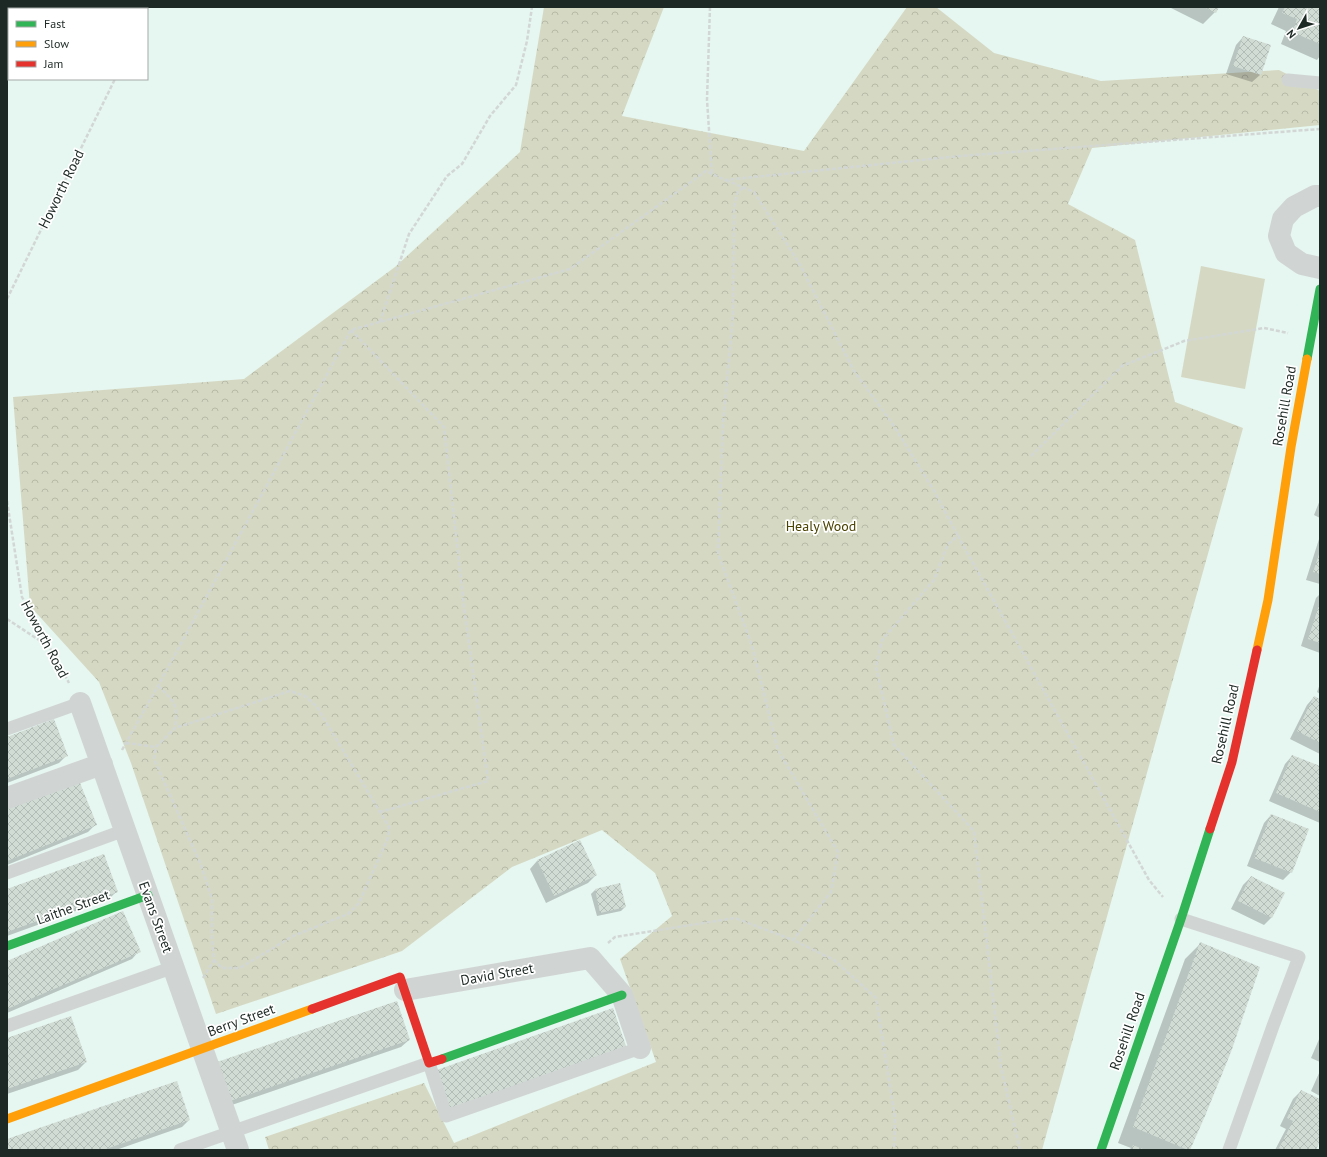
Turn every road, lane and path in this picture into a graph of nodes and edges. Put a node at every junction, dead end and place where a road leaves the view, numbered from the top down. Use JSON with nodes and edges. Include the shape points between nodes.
{"nodes":[{"id":1,"x":532,"y":7,"type":"edge"},
{"id":2,"x":710,"y":7,"type":"edge"},
{"id":3,"x":115,"y":80,"type":"edge"},
{"id":4,"x":1288,"y":80,"type":"dead end"},
{"id":5,"x":1320,"y":83,"type":"edge"},
{"id":6,"x":1320,"y":129,"type":"edge"},
{"id":7,"x":712,"y":174,"type":"junction"},
{"id":8,"x":725,"y":180,"type":"junction"},
{"id":9,"x":743,"y":188,"type":"junction"},
{"id":10,"x":1320,"y":196,"type":"edge"},
{"id":11,"x":1320,"y":268,"type":"edge"},
{"id":12,"x":1320,"y":289,"type":"edge"},
{"id":13,"x":7,"y":299,"type":"edge"},
{"id":14,"x":380,"y":322,"type":"junction"},
{"id":15,"x":352,"y":330,"type":"junction"},
{"id":16,"x":1311,"y":337,"type":"junction"},
{"id":17,"x":1031,"y":456,"type":"dead end"},
{"id":18,"x":7,"y":501,"type":"edge"},
{"id":19,"x":958,"y":536,"type":"junction"},
{"id":20,"x":7,"y":618,"type":"edge"},
{"id":21,"x":48,"y":646,"type":"junction"},
{"id":22,"x":158,"y":686,"type":"junction"},
{"id":23,"x":80,"y":703,"type":"junction"},
{"id":24,"x":175,"y":728,"type":"junction"},
{"id":25,"x":7,"y":729,"type":"edge"},
{"id":26,"x":126,"y":743,"type":"junction"},
{"id":27,"x":156,"y":747,"type":"junction"},
{"id":28,"x":103,"y":769,"type":"junction"},
{"id":29,"x":7,"y":798,"type":"edge"},
{"id":30,"x":380,"y":812,"type":"junction"},
{"id":31,"x":125,"y":830,"type":"junction"},
{"id":32,"x":7,"y":872,"type":"edge"},
{"id":33,"x":148,"y":895,"type":"junction"},
{"id":34,"x":1181,"y":919,"type":"junction"},
{"id":35,"x":794,"y":940,"type":"junction"},
{"id":36,"x":7,"y":946,"type":"edge"},
{"id":37,"x":590,"y":958,"type":"junction"},
{"id":38,"x":214,"y":960,"type":"junction"},
{"id":39,"x":174,"y":966,"type":"junction"},
{"id":40,"x":405,"y":990,"type":"junction"},
{"id":41,"x":622,"y":995,"type":"junction"},
{"id":42,"x":187,"y":1004,"type":"junction"},
{"id":43,"x":7,"y":1026,"type":"edge"},
{"id":44,"x":640,"y":1048,"type":"joint"},
{"id":45,"x":203,"y":1049,"type":"junction"},
{"id":46,"x":429,"y":1063,"type":"junction"},
{"id":47,"x":7,"y":1119,"type":"edge"},
{"id":48,"x":235,"y":1141,"type":"edge"},
{"id":49,"x":180,"y":1150,"type":"edge"},
{"id":50,"x":894,"y":1150,"type":"edge"},
{"id":51,"x":1020,"y":1150,"type":"edge"},
{"id":52,"x":1101,"y":1150,"type":"edge"},
{"id":53,"x":1229,"y":1150,"type":"edge"}],
"edges":[{"from":1,"to":14,"type":"path","via":[[516,85],[490,116],[462,164],[447,176],[409,234]]},
{"from":2,"to":7,"type":"path","via":[[707,100]]},
{"from":3,"to":13,"type":"path","name":"Howorth Road"},
{"from":4,"to":5,"type":"lane"},
{"from":6,"to":8,"type":"path","via":[[990,153]]},
{"from":7,"to":8,"type":"path"},
{"from":7,"to":14,"type":"path","via":[[704,172],[570,269]]},
{"from":8,"to":9,"type":"path"},
{"from":9,"to":19,"type":"path","via":[[754,192],[799,263],[854,371],[892,422]]},
{"from":9,"to":35,"type":"path","via":[[738,191],[734,207],[733,316],[723,423],[718,553],[752,646],[778,750],[838,852],[831,892]]},
{"from":10,"to":11,"type":"street","via":[[1294,207],[1283,219],[1279,236],[1286,253],[1302,264]]},
{"from":12,"to":16,"type":"street","name":"Rosehill Road"},
{"from":14,"to":15,"type":"path"},
{"from":15,"to":22,"type":"path"},
{"from":15,"to":30,"type":"path","via":[[444,427],[464,607],[488,780]]},
{"from":16,"to":17,"type":"path","via":[[1264,328],[1184,341],[1122,366]]},
{"from":16,"to":34,"type":"street","name":"Rosehill Road","via":[[1266,608],[1232,762]]},
{"from":18,"to":21,"type":"path","name":"Howorth Road","via":[[22,597]]},
{"from":19,"to":34,"type":"path","via":[[1149,880]]},
{"from":19,"to":51,"type":"path","via":[[948,544],[934,580],[882,640],[876,666],[894,744],[974,831],[1001,1067]]},
{"from":20,"to":21,"type":"path"},
{"from":21,"to":23,"type":"path","name":"Howorth Road"},
{"from":22,"to":24,"type":"path","via":[[172,700],[177,715]]},
{"from":22,"to":26,"type":"path"},
{"from":23,"to":25,"type":"lane"},
{"from":23,"to":28,"type":"street","name":"Evans Street"},
{"from":24,"to":27,"type":"path"},
{"from":24,"to":30,"type":"path","via":[[290,691],[305,696],[318,707]]},
{"from":26,"to":27,"type":"path"},
{"from":26,"to":28,"type":"path"},
{"from":27,"to":38,"type":"path","via":[[154,759],[201,864],[212,899]]},
{"from":28,"to":29,"type":"street"},
{"from":28,"to":31,"type":"street","name":"Evans Street"},
{"from":30,"to":38,"type":"path","via":[[389,827],[388,838],[359,903],[348,914],[293,936],[240,968],[222,968]]},
{"from":31,"to":32,"type":"lane"},
{"from":31,"to":33,"type":"street","name":"Evans Street"},
{"from":33,"to":36,"type":"street","name":"Laithe Street"},
{"from":33,"to":39,"type":"street","name":"Evans Street"},
{"from":34,"to":52,"type":"street","name":"Rosehill Road"},
{"from":34,"to":53,"type":"lane","via":[[1299,957]]},
{"from":35,"to":37,"type":"path","via":[[735,918],[615,937]]},
{"from":35,"to":50,"type":"path","via":[[834,960],[876,998],[895,1118]]},
{"from":37,"to":40,"type":"street","name":"David Street"},
{"from":37,"to":41,"type":"street"},
{"from":38,"to":42,"type":"path"},
{"from":39,"to":42,"type":"street","name":"Evans Street"},
{"from":39,"to":43,"type":"lane"},
{"from":40,"to":45,"type":"street","name":"Berry Street","via":[[400,977]]},
{"from":40,"to":46,"type":"street","name":"Berry Street"},
{"from":41,"to":44,"type":"street"},
{"from":41,"to":46,"type":"street"},
{"from":42,"to":45,"type":"street","name":"Evans Street"},
{"from":44,"to":46,"type":"lane","via":[[446,1116]]},
{"from":45,"to":47,"type":"street","name":"Berry Street"},
{"from":45,"to":48,"type":"street","name":"Evans Street"},
{"from":46,"to":48,"type":"lane"},
{"from":48,"to":49,"type":"lane"}]}
